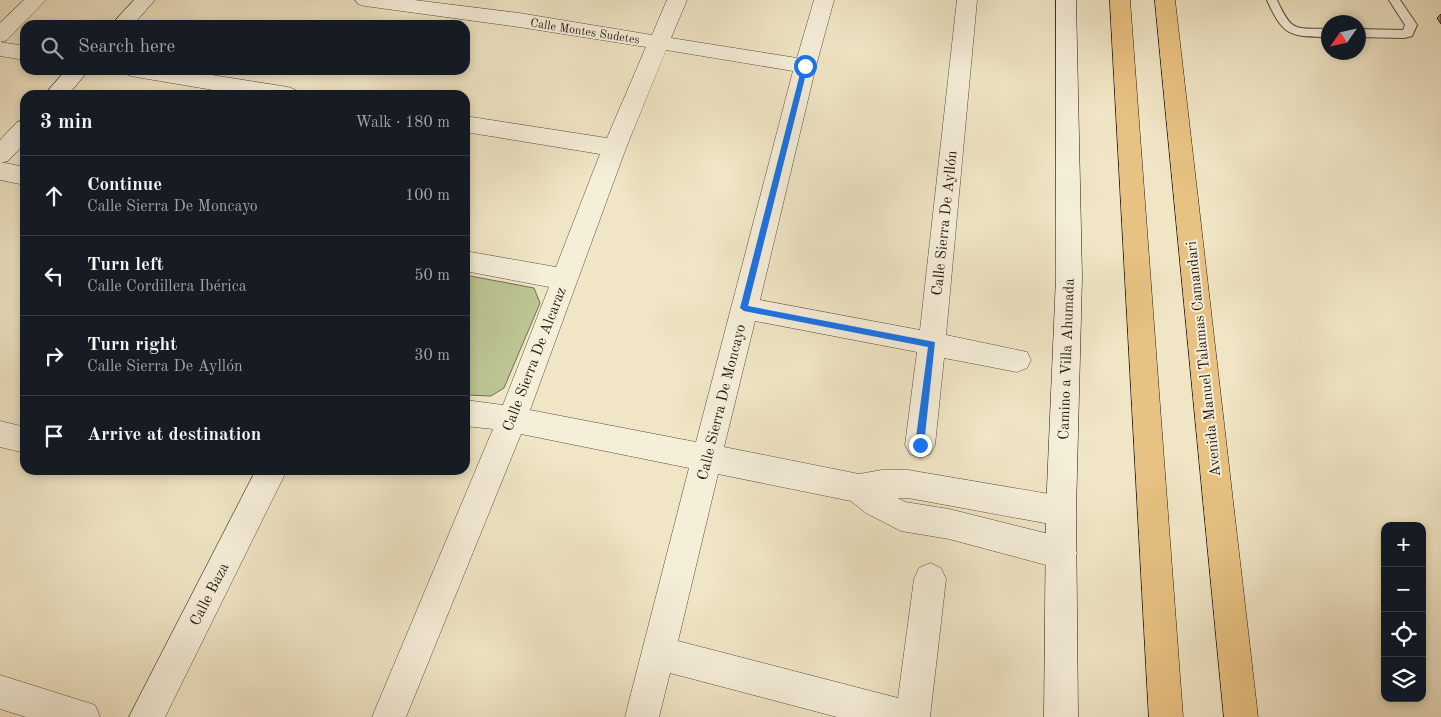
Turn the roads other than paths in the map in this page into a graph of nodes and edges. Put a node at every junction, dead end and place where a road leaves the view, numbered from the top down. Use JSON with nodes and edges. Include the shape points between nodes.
{"nodes":[{"id":1,"x":36,"y":0,"type":"edge"},
{"id":2,"x":145,"y":0,"type":"edge"},
{"id":3,"x":365,"y":0,"type":"edge"},
{"id":4,"x":530,"y":0,"type":"edge"},
{"id":5,"x":677,"y":0,"type":"edge"},
{"id":6,"x":824,"y":0,"type":"edge"},
{"id":7,"x":967,"y":0,"type":"edge"},
{"id":8,"x":1066,"y":0,"type":"edge"},
{"id":9,"x":1120,"y":0,"type":"edge"},
{"id":10,"x":1165,"y":0,"type":"edge"},
{"id":11,"x":1272,"y":0,"type":"edge"},
{"id":12,"x":1394,"y":0,"type":"edge"},
{"id":13,"x":126,"y":20,"type":"edge"},
{"id":14,"x":519,"y":20,"type":"junction"},
{"id":15,"x":1321,"y":33,"type":"edge"},
{"id":16,"x":1366,"y":34,"type":"edge"},
{"id":17,"x":0,"y":35,"type":"edge"},
{"id":18,"x":660,"y":42,"type":"junction"},
{"id":19,"x":0,"y":49,"type":"edge"},
{"id":20,"x":20,"y":52,"type":"edge"},
{"id":21,"x":805,"y":66,"type":"junction"},
{"id":22,"x":73,"y":75,"type":"edge"},
{"id":23,"x":166,"y":75,"type":"edge"},
{"id":24,"x":60,"y":90,"type":"edge"},
{"id":25,"x":258,"y":90,"type":"edge"},
{"id":26,"x":470,"y":125,"type":"edge"},
{"id":27,"x":20,"y":133,"type":"edge"},
{"id":28,"x":614,"y":148,"type":"junction"},
{"id":29,"x":0,"y":155,"type":"edge"},
{"id":30,"x":0,"y":171,"type":"edge"},
{"id":31,"x":20,"y":175,"type":"edge"},
{"id":32,"x":470,"y":262,"type":"edge"},
{"id":33,"x":564,"y":279,"type":"junction"},
{"id":34,"x":744,"y":308,"type":"junction"},
{"id":35,"x":932,"y":344,"type":"junction"},
{"id":36,"x":1017,"y":360,"type":"dead end"},
{"id":37,"x":470,"y":415,"type":"edge"},
{"id":38,"x":512,"y":420,"type":"junction"},
{"id":39,"x":0,"y":434,"type":"edge"},
{"id":40,"x":20,"y":439,"type":"edge"},
{"id":41,"x":920,"y":445,"type":"dead end"},
{"id":42,"x":707,"y":457,"type":"junction"},
{"id":43,"x":269,"y":475,"type":"edge"},
{"id":44,"x":859,"y":488,"type":"junction"},
{"id":45,"x":1060,"y":510,"type":"junction"},
{"id":46,"x":1061,"y":554,"type":"junction"},
{"id":47,"x":930,"y":579,"type":"dead end"},
{"id":48,"x":658,"y":653,"type":"junction"},
{"id":49,"x":0,"y":692,"type":"edge"},
{"id":50,"x":83,"y":717,"type":"edge"},
{"id":51,"x":146,"y":717,"type":"edge"},
{"id":52,"x":389,"y":717,"type":"edge"},
{"id":53,"x":642,"y":717,"type":"edge"},
{"id":54,"x":902,"y":717,"type":"edge"},
{"id":55,"x":913,"y":717,"type":"edge"},
{"id":56,"x":1061,"y":717,"type":"edge"},
{"id":57,"x":1166,"y":717,"type":"edge"},
{"id":58,"x":1241,"y":717,"type":"edge"}],
"edges":[{"from":1,"to":17,"type":"street"},
{"from":2,"to":13,"type":"street"},
{"from":3,"to":14,"type":"street","name":"Calle Montes Sudetes"},
{"from":4,"to":14,"type":"street"},
{"from":5,"to":18,"type":"street","name":"Calle Sierra De Alcaraz"},
{"from":6,"to":21,"type":"street","name":"Calle Sierra De Moncayo"},
{"from":7,"to":35,"type":"street","name":"Calle Sierra De Ayllón"},
{"from":8,"to":45,"type":"street","name":"Camino a Villa Ahumada","via":[[1069,278]]},
{"from":9,"to":57,"type":"main road"},
{"from":10,"to":58,"type":"main road","name":"Avenida Manuel Talamas Camandari"},
{"from":11,"to":15,"type":"lane","via":[[1282,22],[1290,30]]},
{"from":12,"to":16,"type":"lane","via":[[1411,25],[1408,33]]},
{"from":14,"to":18,"type":"street","name":"Calle Montes Sudetes"},
{"from":18,"to":21,"type":"street","name":"Calle Montes Sudetes"},
{"from":18,"to":28,"type":"street","name":"Calle Sierra De Alcaraz"},
{"from":19,"to":20,"type":"street"},
{"from":21,"to":34,"type":"street","name":"Calle Sierra De Moncayo"},
{"from":22,"to":24,"type":"street"},
{"from":23,"to":25,"type":"street"},
{"from":26,"to":28,"type":"street"},
{"from":27,"to":29,"type":"street"},
{"from":28,"to":33,"type":"street","name":"Calle Sierra De Alcaraz"},
{"from":30,"to":31,"type":"street"},
{"from":32,"to":33,"type":"street"},
{"from":33,"to":38,"type":"street","name":"Calle Sierra De Alcaraz"},
{"from":34,"to":35,"type":"street"},
{"from":34,"to":42,"type":"street","name":"Calle Sierra De Moncayo"},
{"from":35,"to":36,"type":"street"},
{"from":35,"to":41,"type":"street","name":"Calle Sierra De Ayllón"},
{"from":37,"to":38,"type":"street"},
{"from":38,"to":42,"type":"street"},
{"from":38,"to":52,"type":"street","name":"Calle Sierra De Alcaraz"},
{"from":39,"to":40,"type":"street"},
{"from":42,"to":44,"type":"street"},
{"from":42,"to":48,"type":"street","name":"Calle Sierra De Moncayo"},
{"from":43,"to":51,"type":"street","name":"Calle Baza"},
{"from":44,"to":45,"type":"street","via":[[908,484]]},
{"from":44,"to":46,"type":"street","via":[[901,516],[949,524]]},
{"from":45,"to":46,"type":"street","name":"Camino a Villa Ahumada"},
{"from":46,"to":56,"type":"street","name":"Camino a Villa Ahumada"},
{"from":47,"to":55,"type":"street"},
{"from":48,"to":53,"type":"street","name":"Calle Sierra De Moncayo"},
{"from":48,"to":54,"type":"street"},
{"from":49,"to":50,"type":"street"}]}
